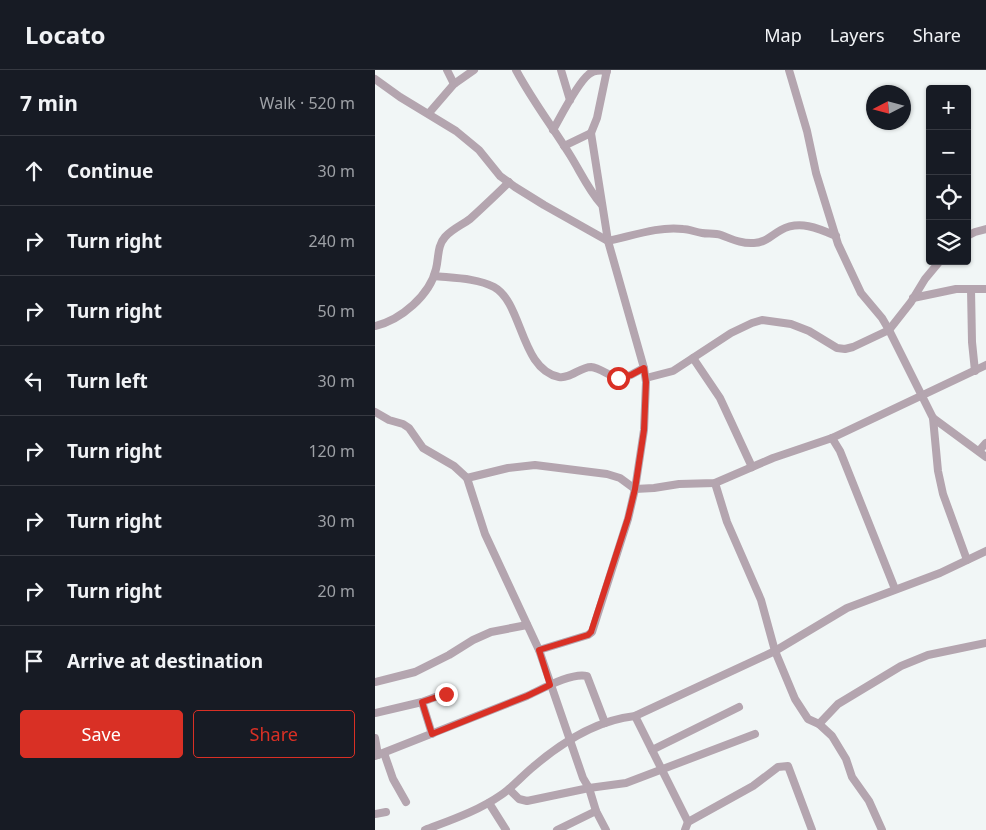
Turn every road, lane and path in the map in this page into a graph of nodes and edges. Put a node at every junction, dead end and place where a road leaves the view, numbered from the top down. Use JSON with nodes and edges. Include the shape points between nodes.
{"nodes":[{"id":1,"x":447,"y":70,"type":"edge"},
{"id":2,"x":474,"y":70,"type":"edge"},
{"id":3,"x":516,"y":70,"type":"edge"},
{"id":4,"x":561,"y":70,"type":"edge"},
{"id":5,"x":607,"y":70,"type":"edge"},
{"id":6,"x":789,"y":70,"type":"edge"},
{"id":7,"x":375,"y":78,"type":"edge"},
{"id":8,"x":454,"y":84,"type":"junction"},
{"id":9,"x":570,"y":100,"type":"junction"},
{"id":10,"x":429,"y":113,"type":"junction"},
{"id":11,"x":553,"y":130,"type":"junction"},
{"id":12,"x":591,"y":134,"type":"junction"},
{"id":13,"x":564,"y":146,"type":"junction"},
{"id":14,"x":509,"y":182,"type":"junction"},
{"id":15,"x":601,"y":204,"type":"junction"},
{"id":16,"x":986,"y":229,"type":"edge"},
{"id":17,"x":971,"y":234,"type":"edge"},
{"id":18,"x":835,"y":236,"type":"junction"},
{"id":19,"x":608,"y":241,"type":"junction"},
{"id":20,"x":936,"y":265,"type":"edge"},
{"id":21,"x":434,"y":276,"type":"junction"},
{"id":22,"x":971,"y":289,"type":"junction"},
{"id":23,"x":986,"y":289,"type":"edge"},
{"id":24,"x":913,"y":298,"type":"junction"},
{"id":25,"x":375,"y":326,"type":"edge"},
{"id":26,"x":889,"y":330,"type":"junction"},
{"id":27,"x":693,"y":358,"type":"junction"},
{"id":28,"x":986,"y":365,"type":"edge"},
{"id":29,"x":644,"y":368,"type":"junction"},
{"id":30,"x":975,"y":371,"type":"junction"},
{"id":31,"x":645,"y":378,"type":"junction"},
{"id":32,"x":922,"y":396,"type":"junction"},
{"id":33,"x":375,"y":412,"type":"edge"},
{"id":34,"x":933,"y":418,"type":"junction"},
{"id":35,"x":832,"y":438,"type":"junction"},
{"id":36,"x":986,"y":443,"type":"edge"},
{"id":37,"x":979,"y":451,"type":"junction"},
{"id":38,"x":986,"y":457,"type":"edge"},
{"id":39,"x":752,"y":467,"type":"junction"},
{"id":40,"x":467,"y":478,"type":"junction"},
{"id":41,"x":715,"y":483,"type":"junction"},
{"id":42,"x":635,"y":489,"type":"junction"},
{"id":43,"x":986,"y":551,"type":"edge"},
{"id":44,"x":967,"y":560,"type":"junction"},
{"id":45,"x":895,"y":589,"type":"junction"},
{"id":46,"x":527,"y":625,"type":"junction"},
{"id":47,"x":986,"y":643,"type":"edge"},
{"id":48,"x":539,"y":650,"type":"junction"},
{"id":49,"x":775,"y":651,"type":"junction"},
{"id":50,"x":375,"y":682,"type":"edge"},
{"id":51,"x":550,"y":685,"type":"junction"},
{"id":52,"x":446,"y":694,"type":"dead end"},
{"id":53,"x":422,"y":702,"type":"junction"},
{"id":54,"x":739,"y":707,"type":"dead end"},
{"id":55,"x":375,"y":714,"type":"edge"},
{"id":56,"x":635,"y":716,"type":"junction"},
{"id":57,"x":605,"y":724,"type":"junction"},
{"id":58,"x":819,"y":724,"type":"junction"},
{"id":59,"x":432,"y":734,"type":"junction"},
{"id":60,"x":755,"y":734,"type":"dead end"},
{"id":61,"x":375,"y":738,"type":"edge"},
{"id":62,"x":569,"y":740,"type":"junction"},
{"id":63,"x":652,"y":750,"type":"junction"},
{"id":64,"x":379,"y":755,"type":"edge"},
{"id":65,"x":661,"y":769,"type":"junction"},
{"id":66,"x":589,"y":788,"type":"junction"},
{"id":67,"x":509,"y":789,"type":"junction"},
{"id":68,"x":406,"y":802,"type":"dead end"},
{"id":69,"x":489,"y":803,"type":"junction"},
{"id":70,"x":386,"y":812,"type":"dead end"},
{"id":71,"x":596,"y":812,"type":"junction"},
{"id":72,"x":375,"y":814,"type":"edge"},
{"id":73,"x":688,"y":822,"type":"junction"},
{"id":74,"x":428,"y":829,"type":"edge"},
{"id":75,"x":506,"y":830,"type":"edge"},
{"id":76,"x":557,"y":830,"type":"edge"},
{"id":77,"x":606,"y":830,"type":"edge"},
{"id":78,"x":685,"y":830,"type":"edge"},
{"id":79,"x":812,"y":830,"type":"edge"},
{"id":80,"x":882,"y":830,"type":"edge"}],
"edges":[{"from":1,"to":8,"type":"street"},
{"from":2,"to":8,"type":"street"},
{"from":3,"to":11,"type":"street"},
{"from":4,"to":9,"type":"street"},
{"from":5,"to":9,"type":"street","via":[[587,75]]},
{"from":5,"to":12,"type":"street"},
{"from":6,"to":18,"type":"street"},
{"from":7,"to":10,"type":"street"},
{"from":8,"to":10,"type":"street"},
{"from":9,"to":11,"type":"street"},
{"from":10,"to":14,"type":"street","via":[[457,131]]},
{"from":11,"to":13,"type":"street"},
{"from":12,"to":13,"type":"street"},
{"from":12,"to":15,"type":"street"},
{"from":13,"to":15,"type":"street"},
{"from":14,"to":19,"type":"street"},
{"from":14,"to":21,"type":"street","via":[[469,220],[446,236],[439,246]]},
{"from":15,"to":19,"type":"street"},
{"from":16,"to":17,"type":"street"},
{"from":18,"to":19,"type":"street","via":[[817,227],[791,226],[757,243],[683,229],[666,229]]},
{"from":18,"to":26,"type":"street","via":[[861,293]]},
{"from":19,"to":29,"type":"street"},
{"from":20,"to":24,"type":"street"},
{"from":21,"to":25,"type":"street","via":[[432,285],[398,318]]},
{"from":21,"to":29,"type":"street","via":[[481,282],[495,288],[508,299],[531,354],[553,375],[568,376],[590,367],[622,378]]},
{"from":22,"to":23,"type":"street"},
{"from":22,"to":24,"type":"street"},
{"from":22,"to":30,"type":"street"},
{"from":24,"to":26,"type":"street"},
{"from":26,"to":27,"type":"street","via":[[845,349],[791,324],[762,320],[731,334]]},
{"from":26,"to":32,"type":"street"},
{"from":27,"to":31,"type":"street","via":[[673,371]]},
{"from":27,"to":39,"type":"street","via":[[720,398]]},
{"from":28,"to":30,"type":"street"},
{"from":29,"to":31,"type":"street"},
{"from":30,"to":32,"type":"street"},
{"from":31,"to":42,"type":"street","via":[[644,430]]},
{"from":32,"to":34,"type":"street"},
{"from":32,"to":35,"type":"street"},
{"from":33,"to":40,"type":"street","via":[[409,428],[423,448],[454,466]]},
{"from":34,"to":37,"type":"street"},
{"from":34,"to":44,"type":"street","via":[[943,494]]},
{"from":35,"to":39,"type":"street"},
{"from":35,"to":45,"type":"street"},
{"from":36,"to":37,"type":"street"},
{"from":37,"to":38,"type":"street"},
{"from":39,"to":41,"type":"street"},
{"from":40,"to":42,"type":"street","via":[[535,465],[607,474],[620,478]]},
{"from":40,"to":46,"type":"street","via":[[485,534]]},
{"from":41,"to":42,"type":"street"},
{"from":41,"to":49,"type":"street","via":[[727,522],[761,600]]},
{"from":42,"to":48,"type":"street","via":[[591,634]]},
{"from":43,"to":44,"type":"street"},
{"from":44,"to":45,"type":"street"},
{"from":45,"to":49,"type":"street","via":[[847,608]]},
{"from":46,"to":48,"type":"street"},
{"from":46,"to":50,"type":"street","via":[[491,632],[415,672]]},
{"from":47,"to":58,"type":"street","via":[[928,655],[901,666],[838,704]]},
{"from":48,"to":51,"type":"street"},
{"from":49,"to":56,"type":"street"},
{"from":49,"to":58,"type":"street","via":[[795,699],[809,719]]},
{"from":51,"to":57,"type":"street","via":[[580,675],[587,676]]},
{"from":51,"to":59,"type":"street"},
{"from":51,"to":62,"type":"street"},
{"from":52,"to":53,"type":"street"},
{"from":53,"to":55,"type":"street"},
{"from":53,"to":59,"type":"street"},
{"from":54,"to":63,"type":"street"},
{"from":56,"to":57,"type":"street"},
{"from":56,"to":63,"type":"street"},
{"from":57,"to":62,"type":"street"},
{"from":58,"to":80,"type":"street","via":[[832,736],[846,759],[852,778],[869,801]]},
{"from":59,"to":64,"type":"street"},
{"from":60,"to":65,"type":"street"},
{"from":61,"to":64,"type":"street"},
{"from":62,"to":66,"type":"street"},
{"from":62,"to":67,"type":"street"},
{"from":63,"to":65,"type":"street"},
{"from":64,"to":68,"type":"street"},
{"from":65,"to":66,"type":"street","via":[[626,783]]},
{"from":65,"to":73,"type":"street"},
{"from":66,"to":67,"type":"street","via":[[527,801],[519,800]]},
{"from":66,"to":71,"type":"street"},
{"from":67,"to":69,"type":"street"},
{"from":69,"to":74,"type":"street"},
{"from":69,"to":75,"type":"street"},
{"from":70,"to":72,"type":"street"},
{"from":71,"to":76,"type":"street"},
{"from":71,"to":77,"type":"street"},
{"from":73,"to":78,"type":"street"},
{"from":73,"to":79,"type":"street","via":[[785,765]]}]}
